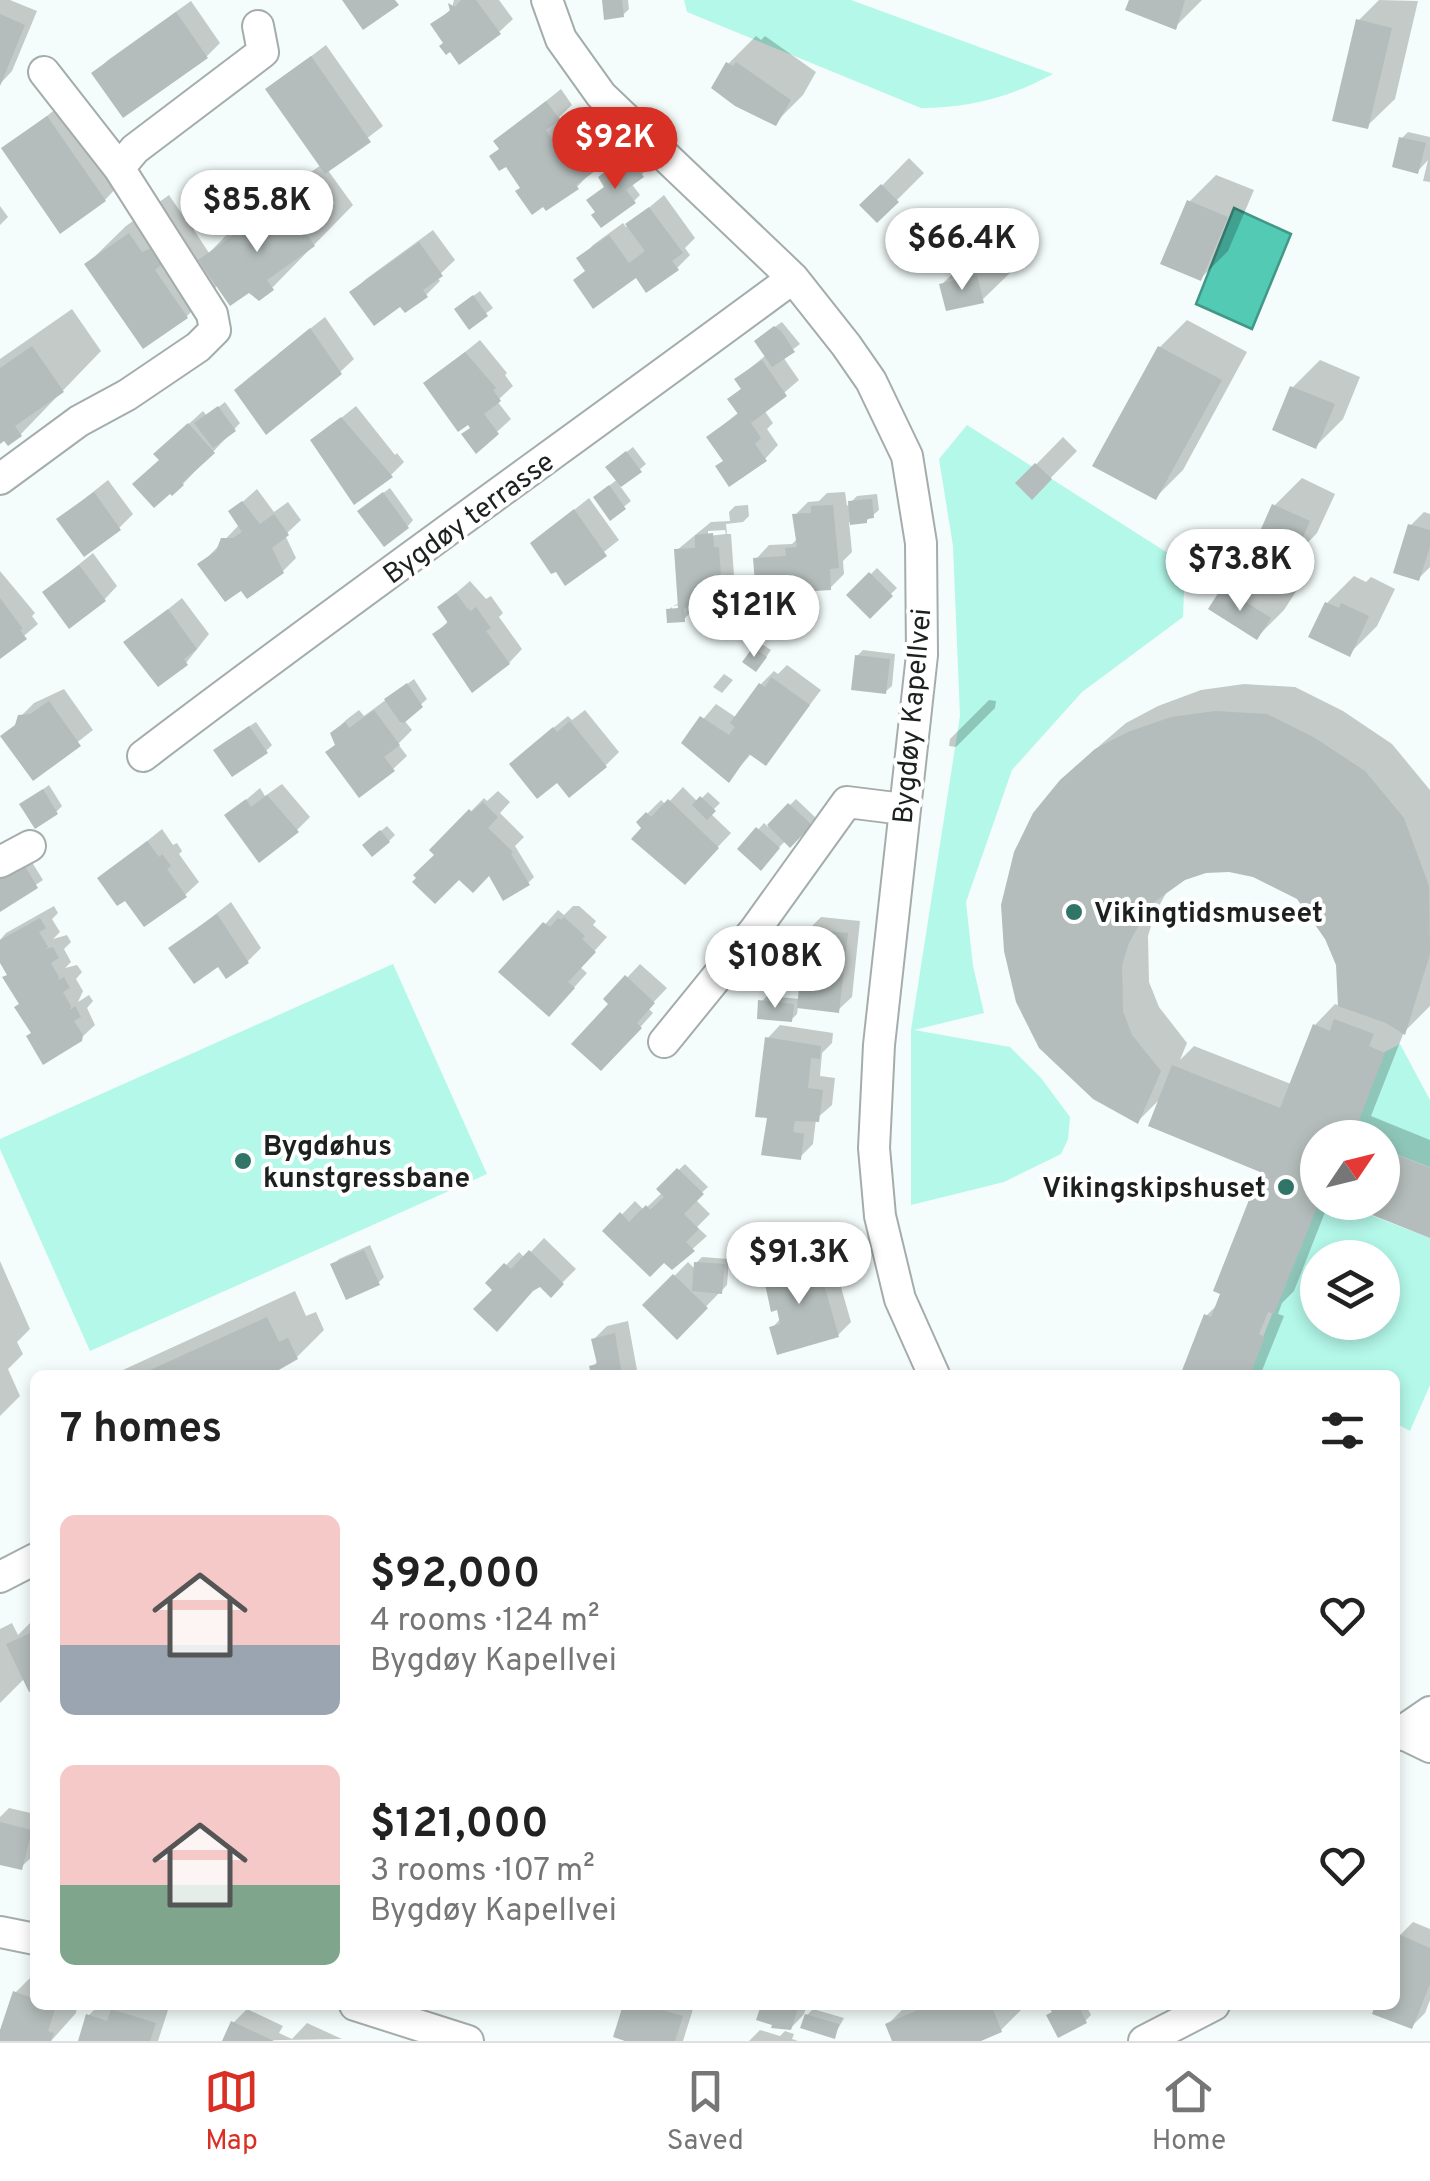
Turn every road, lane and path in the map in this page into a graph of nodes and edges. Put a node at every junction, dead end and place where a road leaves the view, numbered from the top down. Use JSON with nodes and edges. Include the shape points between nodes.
{"nodes":[{"id":1,"x":547,"y":0,"type":"edge"},
{"id":2,"x":268,"y":39,"type":"dead end"},
{"id":3,"x":44,"y":72,"type":"dead end"},
{"id":4,"x":119,"y":168,"type":"junction"},
{"id":5,"x":793,"y":278,"type":"junction"},
{"id":6,"x":0,"y":479,"type":"edge"},
{"id":7,"x":143,"y":756,"type":"dead end"},
{"id":8,"x":903,"y":809,"type":"junction"},
{"id":9,"x":30,"y":846,"type":"dead end"},
{"id":10,"x":0,"y":862,"type":"edge"},
{"id":11,"x":664,"y":1042,"type":"dead end"},
{"id":12,"x":932,"y":1370,"type":"edge"},
{"id":13,"x":30,"y":1562,"type":"edge"},
{"id":14,"x":0,"y":1577,"type":"edge"},
{"id":15,"x":1412,"y":1724,"type":"edge"},
{"id":16,"x":1430,"y":1746,"type":"edge"},
{"id":17,"x":0,"y":1932,"type":"edge"},
{"id":18,"x":30,"y":1938,"type":"edge"},
{"id":19,"x":371,"y":2010,"type":"edge"},
{"id":20,"x":1204,"y":2010,"type":"edge"},
{"id":21,"x":468,"y":2041,"type":"edge"},
{"id":22,"x":1144,"y":2041,"type":"edge"}],
"edges":[{"from":1,"to":5,"type":"street","name":"Bygdøy Kapellvei","via":[[561,39],[601,95]]},
{"from":2,"to":4,"type":"street"},
{"from":3,"to":4,"type":"street"},
{"from":4,"to":6,"type":"street","via":[[212,314],[215,330]]},
{"from":5,"to":7,"type":"street","name":"Bygdøy terrasse"},
{"from":5,"to":8,"type":"street","name":"Bygdøy Kapellvei","via":[[871,381],[907,456],[920,543],[922,655]]},
{"from":8,"to":11,"type":"street","via":[[847,802]]},
{"from":8,"to":12,"type":"street","name":"Bygdøy Kapellvei","via":[[874,1148],[880,1216],[900,1299]]},
{"from":9,"to":10,"type":"street"},
{"from":13,"to":14,"type":"street"},
{"from":15,"to":16,"type":"street"},
{"from":17,"to":18,"type":"street"},
{"from":19,"to":21,"type":"street"},
{"from":20,"to":22,"type":"street"}]}
